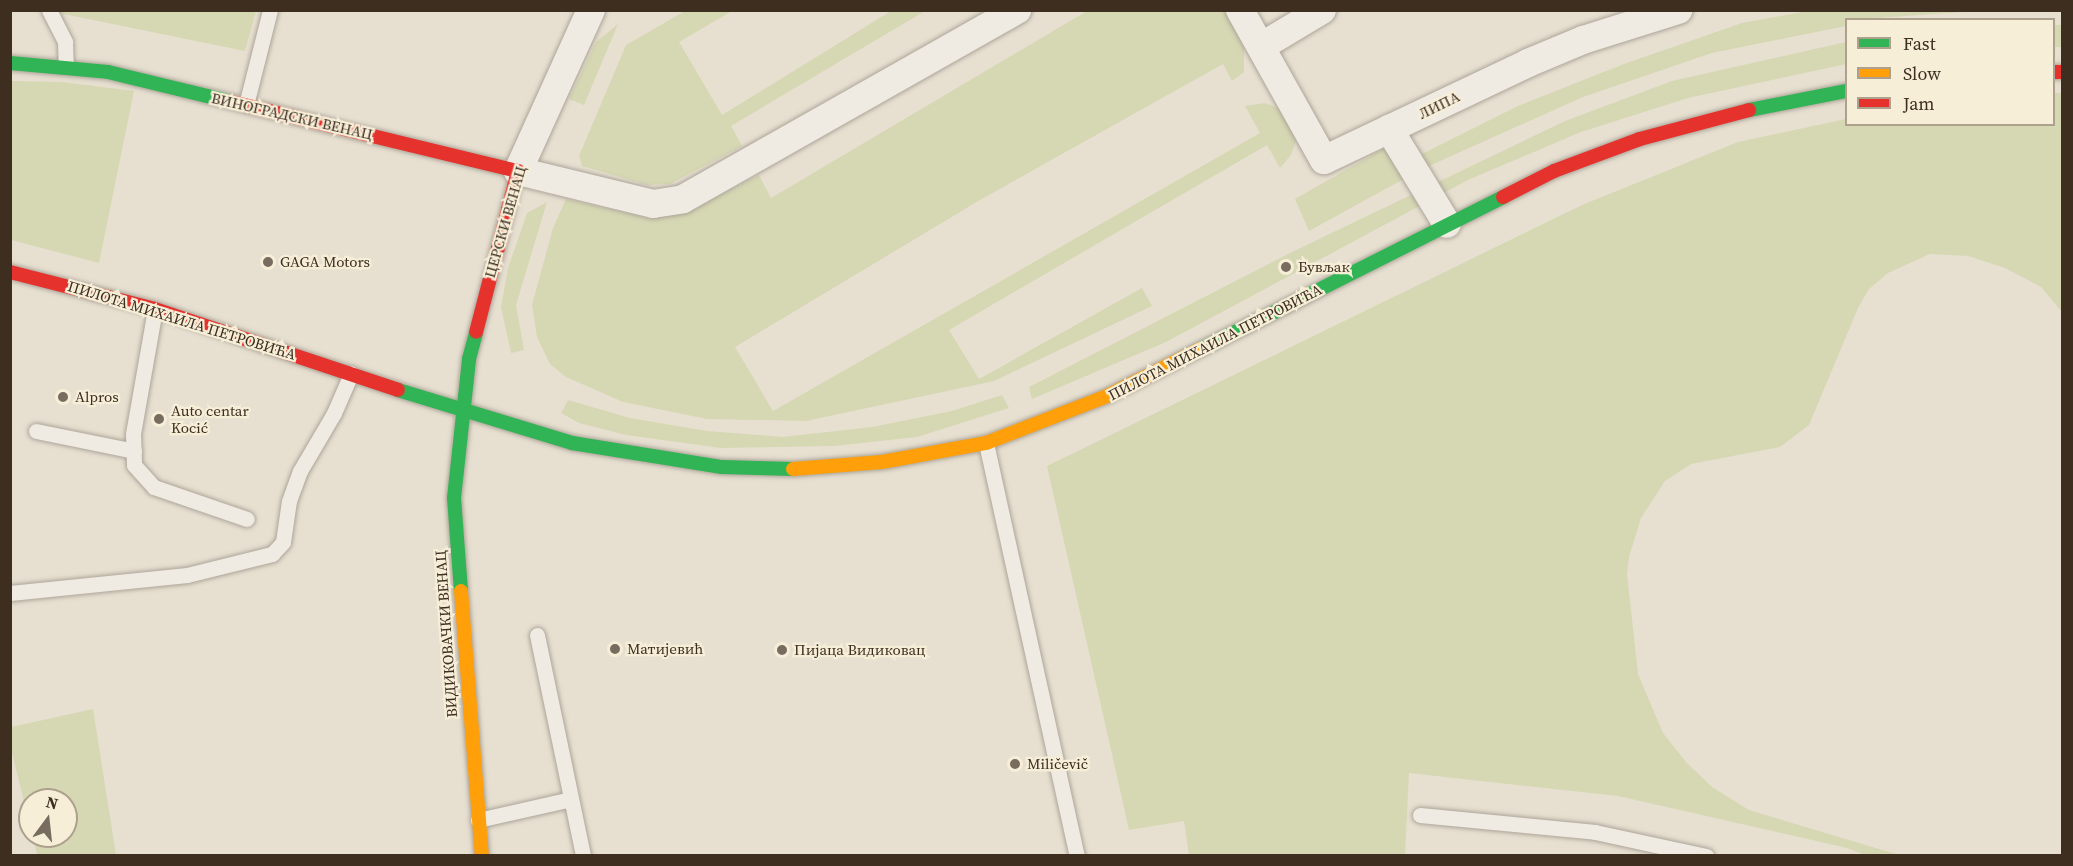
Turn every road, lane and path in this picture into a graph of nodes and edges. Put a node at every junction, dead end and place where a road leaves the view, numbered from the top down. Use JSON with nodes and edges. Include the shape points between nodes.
{"nodes":[{"id":1,"x":49,"y":10,"type":"edge"},
{"id":2,"x":270,"y":10,"type":"edge"},
{"id":3,"x":1017,"y":10,"type":"edge"},
{"id":4,"x":1240,"y":10,"type":"edge"},
{"id":5,"x":1322,"y":10,"type":"edge"},
{"id":6,"x":1678,"y":10,"type":"edge"},
{"id":7,"x":595,"y":12,"type":"edge"},
{"id":8,"x":1262,"y":46,"type":"junction"},
{"id":9,"x":10,"y":63,"type":"edge"},
{"id":10,"x":66,"y":66,"type":"junction"},
{"id":11,"x":1845,"y":91,"type":"edge"},
{"id":12,"x":246,"y":105,"type":"junction"},
{"id":13,"x":1389,"y":129,"type":"junction"},
{"id":14,"x":518,"y":171,"type":"junction"},
{"id":15,"x":1447,"y":224,"type":"junction"},
{"id":16,"x":10,"y":272,"type":"edge"},
{"id":17,"x":155,"y":309,"type":"junction"},
{"id":18,"x":351,"y":374,"type":"junction"},
{"id":19,"x":461,"y":411,"type":"junction"},
{"id":20,"x":36,"y":431,"type":"dead end"},
{"id":21,"x":986,"y":442,"type":"junction"},
{"id":22,"x":134,"y":451,"type":"junction"},
{"id":23,"x":247,"y":519,"type":"dead end"},
{"id":24,"x":10,"y":593,"type":"edge"},
{"id":25,"x":537,"y":635,"type":"dead end"},
{"id":26,"x":571,"y":799,"type":"junction"},
{"id":27,"x":1420,"y":815,"type":"dead end"},
{"id":28,"x":477,"y":820,"type":"junction"},
{"id":29,"x":482,"y":855,"type":"edge"},
{"id":30,"x":583,"y":855,"type":"edge"},
{"id":31,"x":1077,"y":855,"type":"edge"},
{"id":32,"x":1706,"y":855,"type":"edge"}],
"edges":[{"from":1,"to":10,"type":"lane","via":[[65,42]]},
{"from":2,"to":12,"type":"lane"},
{"from":3,"to":14,"type":"street","via":[[683,199],[652,204]]},
{"from":4,"to":8,"type":"street","name":"ЛИПА"},
{"from":5,"to":8,"type":"street"},
{"from":6,"to":13,"type":"street","name":"ЛИПА","via":[[1583,40]]},
{"from":7,"to":14,"type":"street","name":"ЦЕРСКИ ВЕНАЦ"},
{"from":8,"to":13,"type":"street","name":"ЛИПА","via":[[1324,160]]},
{"from":9,"to":10,"type":"main road","name":"ВИНОГРАДСКИ ВЕНАЦ"},
{"from":10,"to":12,"type":"main road","name":"ВИНОГРАДСКИ ВЕНАЦ","via":[[108,72]]},
{"from":11,"to":15,"type":"main road","name":"ПИЛОТА МИХАИЛА ПЕТРОВИЋА","via":[[1716,117],[1640,139],[1554,171]]},
{"from":12,"to":14,"type":"main road","name":"ВИНОГРАДСКИ ВЕНАЦ"},
{"from":13,"to":15,"type":"street"},
{"from":14,"to":19,"type":"main road","name":"ЦЕРСКИ ВЕНАЦ","via":[[469,359]]},
{"from":15,"to":21,"type":"main road","name":"ПИЛОТА МИХАИЛА ПЕТРОВИЋА","via":[[1171,366],[1082,406]]},
{"from":16,"to":17,"type":"main road","name":"ПИЛОТА МИХАИЛА ПЕТРОВИЋА"},
{"from":17,"to":18,"type":"main road","name":"ПИЛОТА МИХАИЛА ПЕТРОВИЋА"},
{"from":17,"to":22,"type":"lane","via":[[133,434]]},
{"from":18,"to":19,"type":"main road","name":"ПИЛОТА МИХАИЛА ПЕТРОВИЋА"},
{"from":18,"to":24,"type":"lane","via":[[334,413],[300,471],[289,501],[283,542],[272,554],[187,574]]},
{"from":19,"to":21,"type":"main road","name":"ПИЛОТА МИХАИЛА ПЕТРОВИЋА","via":[[572,443],[722,467],[792,469],[882,462]]},
{"from":19,"to":28,"type":"main road","name":"ВИДИКОВАЧКИ ВЕНАЦ","via":[[454,498]]},
{"from":20,"to":22,"type":"lane"},
{"from":21,"to":31,"type":"lane"},
{"from":22,"to":23,"type":"lane","via":[[134,465],[154,487]]},
{"from":25,"to":26,"type":"lane"},
{"from":26,"to":28,"type":"lane"},
{"from":26,"to":30,"type":"lane"},
{"from":27,"to":32,"type":"lane","via":[[1596,832]]},
{"from":28,"to":29,"type":"main road","name":"ВИДИКОВАЧКИ ВЕНАЦ"}]}
